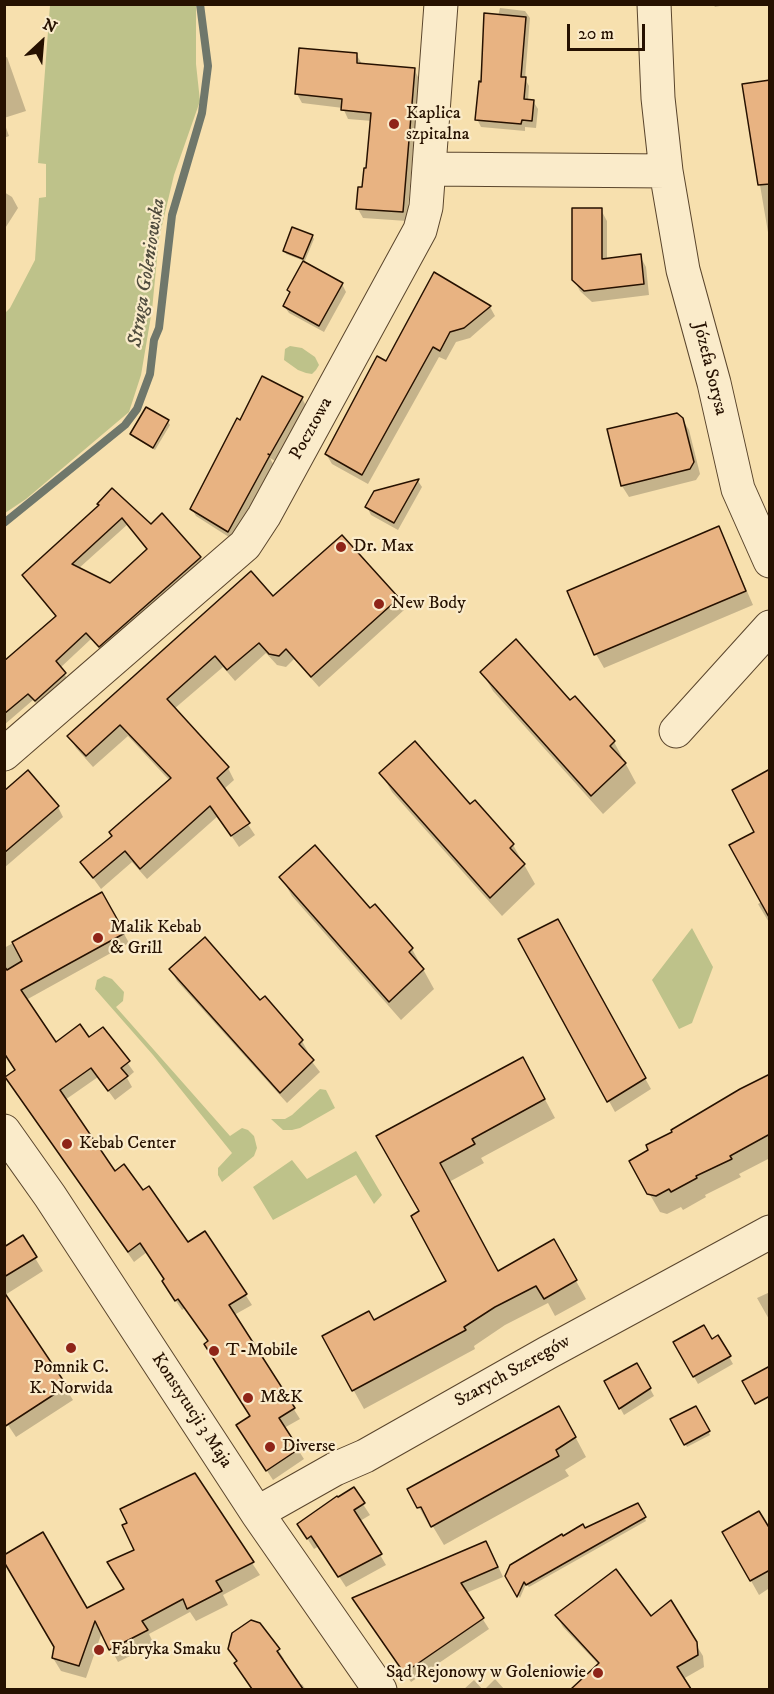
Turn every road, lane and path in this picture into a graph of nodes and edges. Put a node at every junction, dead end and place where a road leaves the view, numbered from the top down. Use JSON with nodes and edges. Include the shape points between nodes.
{"nodes":[{"id":1,"x":441,"y":4,"type":"edge"},
{"id":2,"x":654,"y":4,"type":"edge"},
{"id":3,"x":429,"y":169,"type":"junction"},
{"id":4,"x":666,"y":171,"type":"junction"},
{"id":5,"x":770,"y":561,"type":"edge"},
{"id":6,"x":770,"y":627,"type":"edge"},
{"id":7,"x":676,"y":731,"type":"dead end"},
{"id":8,"x":4,"y":754,"type":"edge"},
{"id":9,"x":4,"y":1131,"type":"edge"},
{"id":10,"x":770,"y":1232,"type":"edge"},
{"id":11,"x":257,"y":1513,"type":"junction"},
{"id":12,"x":380,"y":1689,"type":"edge"}],
"edges":[{"from":1,"to":3,"type":"street","name":"Pocztowa"},
{"from":2,"to":4,"type":"street","name":"Józefa Sorysa"},
{"from":3,"to":4,"type":"street"},
{"from":3,"to":8,"type":"street","name":"Pocztowa","via":[[420,230],[245,545]]},
{"from":4,"to":5,"type":"street","name":"Józefa Sorysa","via":[[683,270],[738,489]]},
{"from":6,"to":7,"type":"street"},
{"from":9,"to":11,"type":"street","name":"Konstytucji 3 Maja"},
{"from":10,"to":11,"type":"street","name":"Szarych Szeregów"},
{"from":11,"to":12,"type":"street","name":"Konstytucji 3 Maja"}]}
